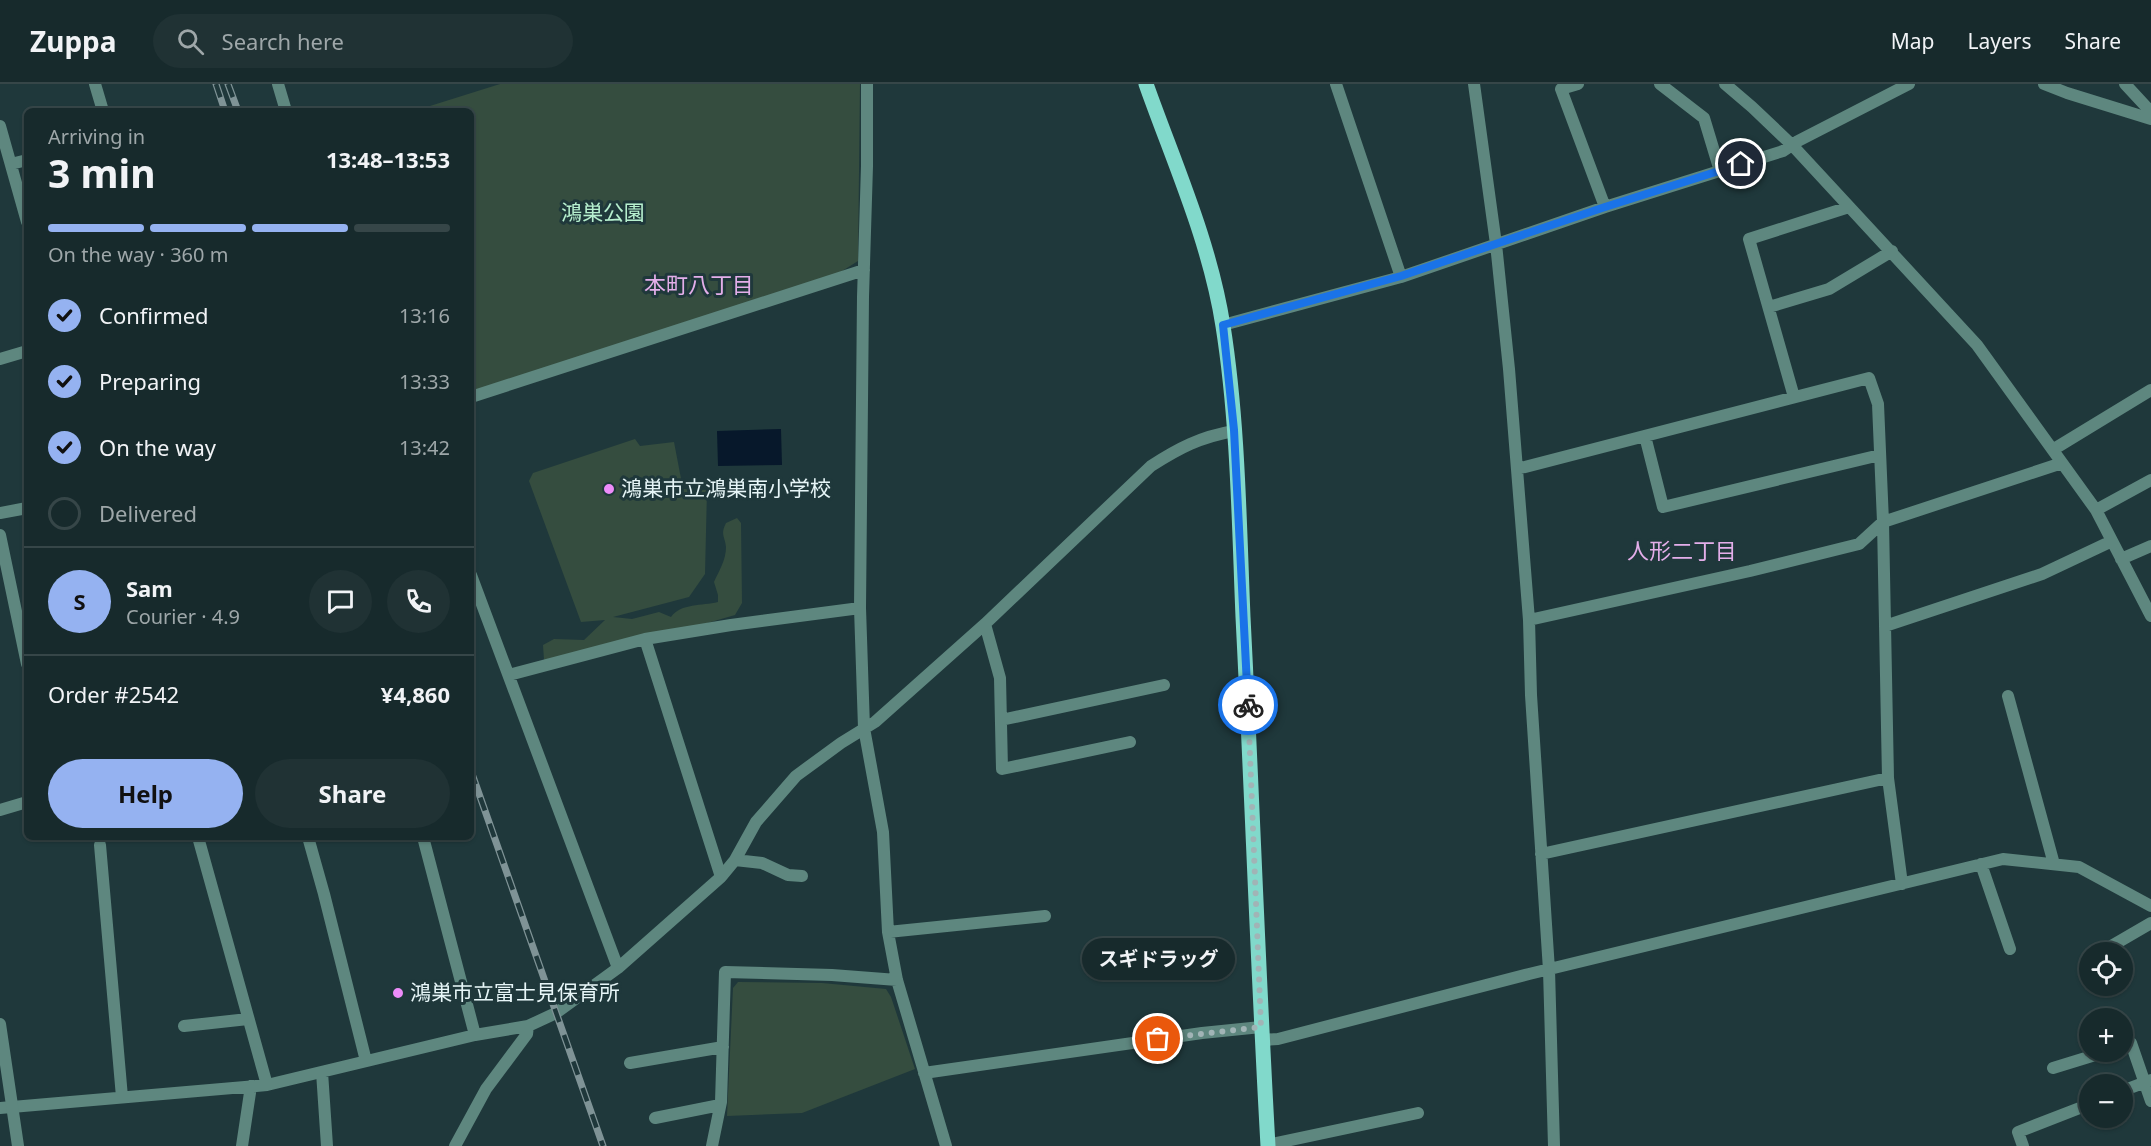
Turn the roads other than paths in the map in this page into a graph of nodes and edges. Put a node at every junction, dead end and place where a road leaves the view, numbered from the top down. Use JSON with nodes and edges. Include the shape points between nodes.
{"nodes":[{"id":1,"x":95,"y":84,"type":"edge"},
{"id":2,"x":278,"y":84,"type":"edge"},
{"id":3,"x":867,"y":84,"type":"edge"},
{"id":4,"x":1146,"y":84,"type":"edge"},
{"id":5,"x":1336,"y":84,"type":"edge"},
{"id":6,"x":1474,"y":84,"type":"edge"},
{"id":7,"x":1578,"y":84,"type":"edge"},
{"id":8,"x":1660,"y":84,"type":"edge"},
{"id":9,"x":1725,"y":84,"type":"edge"},
{"id":10,"x":1910,"y":84,"type":"edge"},
{"id":11,"x":2044,"y":84,"type":"edge"},
{"id":12,"x":2125,"y":84,"type":"edge"},
{"id":13,"x":102,"y":108,"type":"edge"},
{"id":14,"x":285,"y":108,"type":"edge"},
{"id":15,"x":2151,"y":112,"type":"edge"},
{"id":16,"x":2151,"y":119,"type":"edge"},
{"id":17,"x":0,"y":126,"type":"edge"},
{"id":18,"x":1793,"y":146,"type":"junction"},
{"id":19,"x":24,"y":161,"type":"edge"},
{"id":20,"x":11,"y":164,"type":"junction"},
{"id":21,"x":1720,"y":171,"type":"junction"},
{"id":22,"x":1605,"y":207,"type":"junction"},
{"id":23,"x":1849,"y":207,"type":"junction"},
{"id":24,"x":24,"y":211,"type":"edge"},
{"id":25,"x":1496,"y":244,"type":"junction"},
{"id":26,"x":1892,"y":251,"type":"junction"},
{"id":27,"x":864,"y":270,"type":"junction"},
{"id":28,"x":1401,"y":276,"type":"junction"},
{"id":29,"x":1768,"y":308,"type":"junction"},
{"id":30,"x":1223,"y":325,"type":"junction"},
{"id":31,"x":24,"y":352,"type":"edge"},
{"id":32,"x":0,"y":359,"type":"edge"},
{"id":33,"x":2151,"y":390,"type":"edge"},
{"id":34,"x":474,"y":396,"type":"edge"},
{"id":35,"x":1794,"y":397,"type":"junction"},
{"id":36,"x":1234,"y":430,"type":"junction"},
{"id":37,"x":1645,"y":436,"type":"junction"},
{"id":38,"x":2054,"y":449,"type":"junction"},
{"id":39,"x":1880,"y":455,"type":"junction"},
{"id":40,"x":2062,"y":463,"type":"junction"},
{"id":41,"x":1517,"y":469,"type":"junction"},
{"id":42,"x":2151,"y":480,"type":"edge"},
{"id":43,"x":24,"y":509,"type":"edge"},
{"id":44,"x":2096,"y":510,"type":"junction"},
{"id":45,"x":0,"y":513,"type":"edge"},
{"id":46,"x":1883,"y":522,"type":"junction"},
{"id":47,"x":0,"y":535,"type":"edge"},
{"id":48,"x":2112,"y":541,"type":"junction"},
{"id":49,"x":2151,"y":546,"type":"edge"},
{"id":50,"x":2121,"y":559,"type":"junction"},
{"id":51,"x":474,"y":583,"type":"edge"},
{"id":52,"x":860,"y":608,"type":"junction"},
{"id":53,"x":2151,"y":616,"type":"edge"},
{"id":54,"x":1529,"y":620,"type":"junction"},
{"id":55,"x":23,"y":624,"type":"edge"},
{"id":56,"x":985,"y":624,"type":"junction"},
{"id":57,"x":1885,"y":626,"type":"junction"},
{"id":58,"x":645,"y":639,"type":"junction"},
{"id":59,"x":509,"y":675,"type":"junction"},
{"id":60,"x":1164,"y":685,"type":"dead end"},
{"id":61,"x":2008,"y":696,"type":"dead end"},
{"id":62,"x":1001,"y":720,"type":"junction"},
{"id":63,"x":864,"y":728,"type":"junction"},
{"id":64,"x":1130,"y":742,"type":"dead end"},
{"id":65,"x":1888,"y":778,"type":"junction"},
{"id":66,"x":24,"y":803,"type":"edge"},
{"id":67,"x":0,"y":810,"type":"edge"},
{"id":68,"x":199,"y":840,"type":"edge"},
{"id":69,"x":309,"y":840,"type":"edge"},
{"id":70,"x":424,"y":840,"type":"edge"},
{"id":71,"x":100,"y":845,"type":"dead end"},
{"id":72,"x":1541,"y":854,"type":"junction"},
{"id":73,"x":735,"y":860,"type":"junction"},
{"id":74,"x":1981,"y":864,"type":"junction"},
{"id":75,"x":2054,"y":864,"type":"junction"},
{"id":76,"x":802,"y":876,"type":"dead end"},
{"id":77,"x":721,"y":877,"type":"junction"},
{"id":78,"x":1902,"y":884,"type":"junction"},
{"id":79,"x":2151,"y":906,"type":"edge"},
{"id":80,"x":1045,"y":916,"type":"dead end"},
{"id":81,"x":2151,"y":923,"type":"edge"},
{"id":82,"x":888,"y":932,"type":"junction"},
{"id":83,"x":2118,"y":942,"type":"edge"},
{"id":84,"x":2010,"y":949,"type":"dead end"},
{"id":85,"x":618,"y":968,"type":"junction"},
{"id":86,"x":1549,"y":970,"type":"junction"},
{"id":87,"x":897,"y":980,"type":"junction"},
{"id":88,"x":248,"y":1019,"type":"junction"},
{"id":89,"x":0,"y":1024,"type":"edge"},
{"id":90,"x":183,"y":1026,"type":"dead end"},
{"id":91,"x":528,"y":1026,"type":"junction"},
{"id":92,"x":1261,"y":1034,"type":"junction"},
{"id":93,"x":475,"y":1035,"type":"junction"},
{"id":94,"x":723,"y":1047,"type":"junction"},
{"id":95,"x":2133,"y":1048,"type":"edge"},
{"id":96,"x":2079,"y":1060,"type":"edge"},
{"id":97,"x":366,"y":1061,"type":"junction"},
{"id":98,"x":630,"y":1063,"type":"dead end"},
{"id":99,"x":2053,"y":1068,"type":"dead end"},
{"id":100,"x":322,"y":1072,"type":"junction"},
{"id":101,"x":924,"y":1073,"type":"junction"},
{"id":102,"x":2148,"y":1082,"type":"edge"},
{"id":103,"x":267,"y":1085,"type":"junction"},
{"id":104,"x":250,"y":1086,"type":"junction"},
{"id":105,"x":2133,"y":1087,"type":"edge"},
{"id":106,"x":122,"y":1097,"type":"junction"},
{"id":107,"x":2151,"y":1101,"type":"edge"},
{"id":108,"x":720,"y":1106,"type":"junction"},
{"id":109,"x":6,"y":1107,"type":"edge"},
{"id":110,"x":2079,"y":1108,"type":"edge"},
{"id":111,"x":1418,"y":1113,"type":"dead end"},
{"id":112,"x":655,"y":1118,"type":"dead end"},
{"id":113,"x":1268,"y":1145,"type":"edge"},
{"id":114,"x":18,"y":1146,"type":"edge"},
{"id":115,"x":242,"y":1146,"type":"edge"},
{"id":116,"x":327,"y":1146,"type":"edge"},
{"id":117,"x":454,"y":1146,"type":"edge"},
{"id":118,"x":712,"y":1146,"type":"edge"},
{"id":119,"x":946,"y":1146,"type":"edge"},
{"id":120,"x":1554,"y":1146,"type":"edge"},
{"id":121,"x":2024,"y":1146,"type":"edge"}],
"edges":[{"from":1,"to":13,"type":"street"},
{"from":2,"to":14,"type":"street"},
{"from":3,"to":27,"type":"street"},
{"from":4,"to":30,"type":"main road","via":[[1208,257]]},
{"from":5,"to":28,"type":"street"},
{"from":6,"to":25,"type":"street"},
{"from":7,"to":22,"type":"street","via":[[1561,89]]},
{"from":8,"to":21,"type":"street","via":[[1704,118]]},
{"from":9,"to":18,"type":"street"},
{"from":10,"to":18,"type":"street"},
{"from":11,"to":16,"type":"street"},
{"from":12,"to":15,"type":"street"},
{"from":17,"to":20,"type":"street"},
{"from":18,"to":21,"type":"street"},
{"from":18,"to":23,"type":"street"},
{"from":19,"to":20,"type":"street"},
{"from":20,"to":24,"type":"street"},
{"from":21,"to":22,"type":"street"},
{"from":22,"to":25,"type":"street"},
{"from":23,"to":26,"type":"street"},
{"from":23,"to":29,"type":"street","via":[[1749,240]]},
{"from":25,"to":28,"type":"street"},
{"from":25,"to":41,"type":"street"},
{"from":26,"to":29,"type":"street","via":[[1829,289]]},
{"from":26,"to":38,"type":"street","via":[[1977,345]]},
{"from":27,"to":34,"type":"street"},
{"from":27,"to":52,"type":"street"},
{"from":28,"to":30,"type":"street"},
{"from":29,"to":35,"type":"street"},
{"from":30,"to":36,"type":"main road"},
{"from":31,"to":32,"type":"street"},
{"from":33,"to":38,"type":"street"},
{"from":35,"to":37,"type":"street"},
{"from":35,"to":39,"type":"street","via":[[1869,378],[1878,404]]},
{"from":36,"to":56,"type":"street","via":[[1182,446],[1151,466]]},
{"from":36,"to":92,"type":"main road"},
{"from":37,"to":39,"type":"street","via":[[1663,507]]},
{"from":37,"to":41,"type":"street"},
{"from":38,"to":40,"type":"street"},
{"from":39,"to":46,"type":"street"},
{"from":40,"to":44,"type":"street"},
{"from":40,"to":46,"type":"street"},
{"from":41,"to":54,"type":"street"},
{"from":42,"to":44,"type":"street"},
{"from":43,"to":45,"type":"street"},
{"from":44,"to":48,"type":"street"},
{"from":46,"to":54,"type":"street","via":[[1859,544]]},
{"from":46,"to":57,"type":"street"},
{"from":47,"to":55,"type":"street"},
{"from":48,"to":50,"type":"street"},
{"from":48,"to":57,"type":"street","via":[[2042,574]]},
{"from":49,"to":50,"type":"street"},
{"from":50,"to":53,"type":"street"},
{"from":51,"to":59,"type":"street"},
{"from":52,"to":58,"type":"street"},
{"from":52,"to":63,"type":"street"},
{"from":54,"to":72,"type":"street"},
{"from":56,"to":62,"type":"street","via":[[1000,678]]},
{"from":56,"to":63,"type":"street"},
{"from":57,"to":65,"type":"street"},
{"from":58,"to":59,"type":"street"},
{"from":58,"to":77,"type":"street"},
{"from":59,"to":85,"type":"street"},
{"from":60,"to":62,"type":"street"},
{"from":61,"to":75,"type":"street"},
{"from":62,"to":64,"type":"street","via":[[1002,769]]},
{"from":63,"to":73,"type":"street","via":[[796,776],[756,822]]},
{"from":63,"to":82,"type":"street","via":[[884,832]]},
{"from":65,"to":72,"type":"street"},
{"from":65,"to":78,"type":"street"},
{"from":66,"to":67,"type":"street"},
{"from":68,"to":88,"type":"street"},
{"from":69,"to":97,"type":"street"},
{"from":70,"to":93,"type":"street"},
{"from":71,"to":106,"type":"street"},
{"from":72,"to":86,"type":"street"},
{"from":73,"to":76,"type":"street","via":[[762,863],[788,875]]},
{"from":73,"to":77,"type":"street"},
{"from":74,"to":75,"type":"street","via":[[2003,859]]},
{"from":74,"to":78,"type":"street"},
{"from":74,"to":84,"type":"street"},
{"from":75,"to":79,"type":"street","via":[[2079,867]]},
{"from":77,"to":85,"type":"street"},
{"from":78,"to":86,"type":"street"},
{"from":80,"to":82,"type":"street"},
{"from":81,"to":83,"type":"street"},
{"from":82,"to":87,"type":"street"},
{"from":85,"to":91,"type":"street","via":[[556,1013]]},
{"from":86,"to":92,"type":"street","via":[[1278,1039]]},
{"from":86,"to":120,"type":"street"},
{"from":87,"to":94,"type":"street","via":[[725,972]]},
{"from":87,"to":101,"type":"street"},
{"from":88,"to":90,"type":"street"},
{"from":88,"to":103,"type":"street"},
{"from":89,"to":109,"type":"street"},
{"from":91,"to":93,"type":"street"},
{"from":91,"to":117,"type":"street","via":[[527,1034],[486,1089]]},
{"from":92,"to":101,"type":"street","via":[[1202,1033]]},
{"from":92,"to":113,"type":"main road"},
{"from":93,"to":97,"type":"street"},
{"from":94,"to":98,"type":"street"},
{"from":94,"to":108,"type":"street"},
{"from":95,"to":102,"type":"street"},
{"from":96,"to":99,"type":"street"},
{"from":97,"to":100,"type":"street"},
{"from":100,"to":103,"type":"street"},
{"from":100,"to":116,"type":"street"},
{"from":101,"to":119,"type":"street"},
{"from":102,"to":105,"type":"street"},
{"from":102,"to":107,"type":"street"},
{"from":103,"to":104,"type":"street"},
{"from":104,"to":106,"type":"street"},
{"from":104,"to":115,"type":"street"},
{"from":106,"to":109,"type":"street"},
{"from":108,"to":112,"type":"street"},
{"from":108,"to":118,"type":"street"},
{"from":109,"to":114,"type":"street"},
{"from":110,"to":121,"type":"street","via":[[2018,1132]]},
{"from":111,"to":113,"type":"street"}]}
